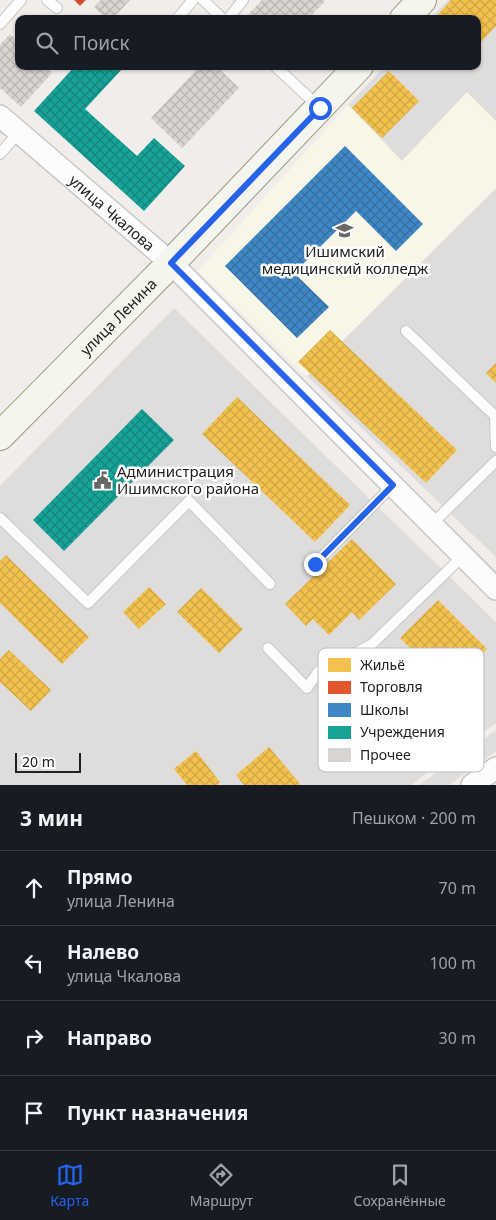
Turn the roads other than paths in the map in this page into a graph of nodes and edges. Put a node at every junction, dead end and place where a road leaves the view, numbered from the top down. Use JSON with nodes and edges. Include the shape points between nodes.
{"nodes":[{"id":1,"x":21,"y":0,"type":"edge"},
{"id":2,"x":47,"y":0,"type":"edge"},
{"id":3,"x":193,"y":0,"type":"edge"},
{"id":4,"x":202,"y":0,"type":"edge"},
{"id":5,"x":243,"y":0,"type":"edge"},
{"id":6,"x":422,"y":0,"type":"edge"},
{"id":7,"x":57,"y":8,"type":"dead end"},
{"id":8,"x":180,"y":15,"type":"edge"},
{"id":9,"x":219,"y":15,"type":"edge"},
{"id":10,"x":231,"y":15,"type":"edge"},
{"id":11,"x":408,"y":15,"type":"edge"},
{"id":12,"x":0,"y":24,"type":"edge"},
{"id":13,"x":278,"y":70,"type":"edge"},
{"id":14,"x":355,"y":70,"type":"edge"},
{"id":15,"x":320,"y":108,"type":"junction"},
{"id":16,"x":0,"y":116,"type":"edge"},
{"id":17,"x":19,"y":132,"type":"junction"},
{"id":18,"x":0,"y":154,"type":"edge"},
{"id":19,"x":171,"y":263,"type":"junction"},
{"id":20,"x":406,"y":331,"type":"dead end"},
{"id":21,"x":0,"y":436,"type":"edge"},
{"id":22,"x":496,"y":447,"type":"edge"},
{"id":23,"x":496,"y":461,"type":"edge"},
{"id":24,"x":393,"y":485,"type":"junction"},
{"id":25,"x":0,"y":518,"type":"edge"},
{"id":26,"x":432,"y":524,"type":"junction"},
{"id":27,"x":463,"y":556,"type":"junction"},
{"id":28,"x":315,"y":564,"type":"dead end"},
{"id":29,"x":270,"y":584,"type":"dead end"},
{"id":30,"x":496,"y":589,"type":"edge"},
{"id":31,"x":268,"y":648,"type":"dead end"},
{"id":32,"x":365,"y":648,"type":"edge"},
{"id":33,"x":318,"y":672,"type":"edge"},
{"id":34,"x":496,"y":768,"type":"edge"},
{"id":35,"x":472,"y":785,"type":"edge"}],
"edges":[{"from":1,"to":12,"type":"lane"},
{"from":2,"to":7,"type":"lane"},
{"from":3,"to":8,"type":"lane"},
{"from":4,"to":9,"type":"lane"},
{"from":5,"to":10,"type":"lane"},
{"from":6,"to":11,"type":"street"},
{"from":13,"to":15,"type":"lane"},
{"from":14,"to":15,"type":"street","name":"улица Ленина"},
{"from":15,"to":19,"type":"street","name":"улица Ленина"},
{"from":16,"to":17,"type":"street","name":"улица Чкалова"},
{"from":17,"to":18,"type":"lane"},
{"from":17,"to":19,"type":"street","name":"улица Чкалова"},
{"from":19,"to":21,"type":"street","name":"улица Ленина"},
{"from":19,"to":24,"type":"street","name":"улица Чкалова"},
{"from":20,"to":22,"type":"lane","via":[[495,416]]},
{"from":23,"to":26,"type":"lane"},
{"from":24,"to":26,"type":"street","name":"улица Чкалова"},
{"from":24,"to":28,"type":"lane"},
{"from":25,"to":29,"type":"lane","via":[[88,603],[190,501]]},
{"from":26,"to":27,"type":"street","name":"улица Чкалова"},
{"from":27,"to":30,"type":"street","name":"улица Чкалова"},
{"from":27,"to":32,"type":"lane"},
{"from":31,"to":33,"type":"lane","via":[[307,688]]},
{"from":34,"to":35,"type":"street"}]}
